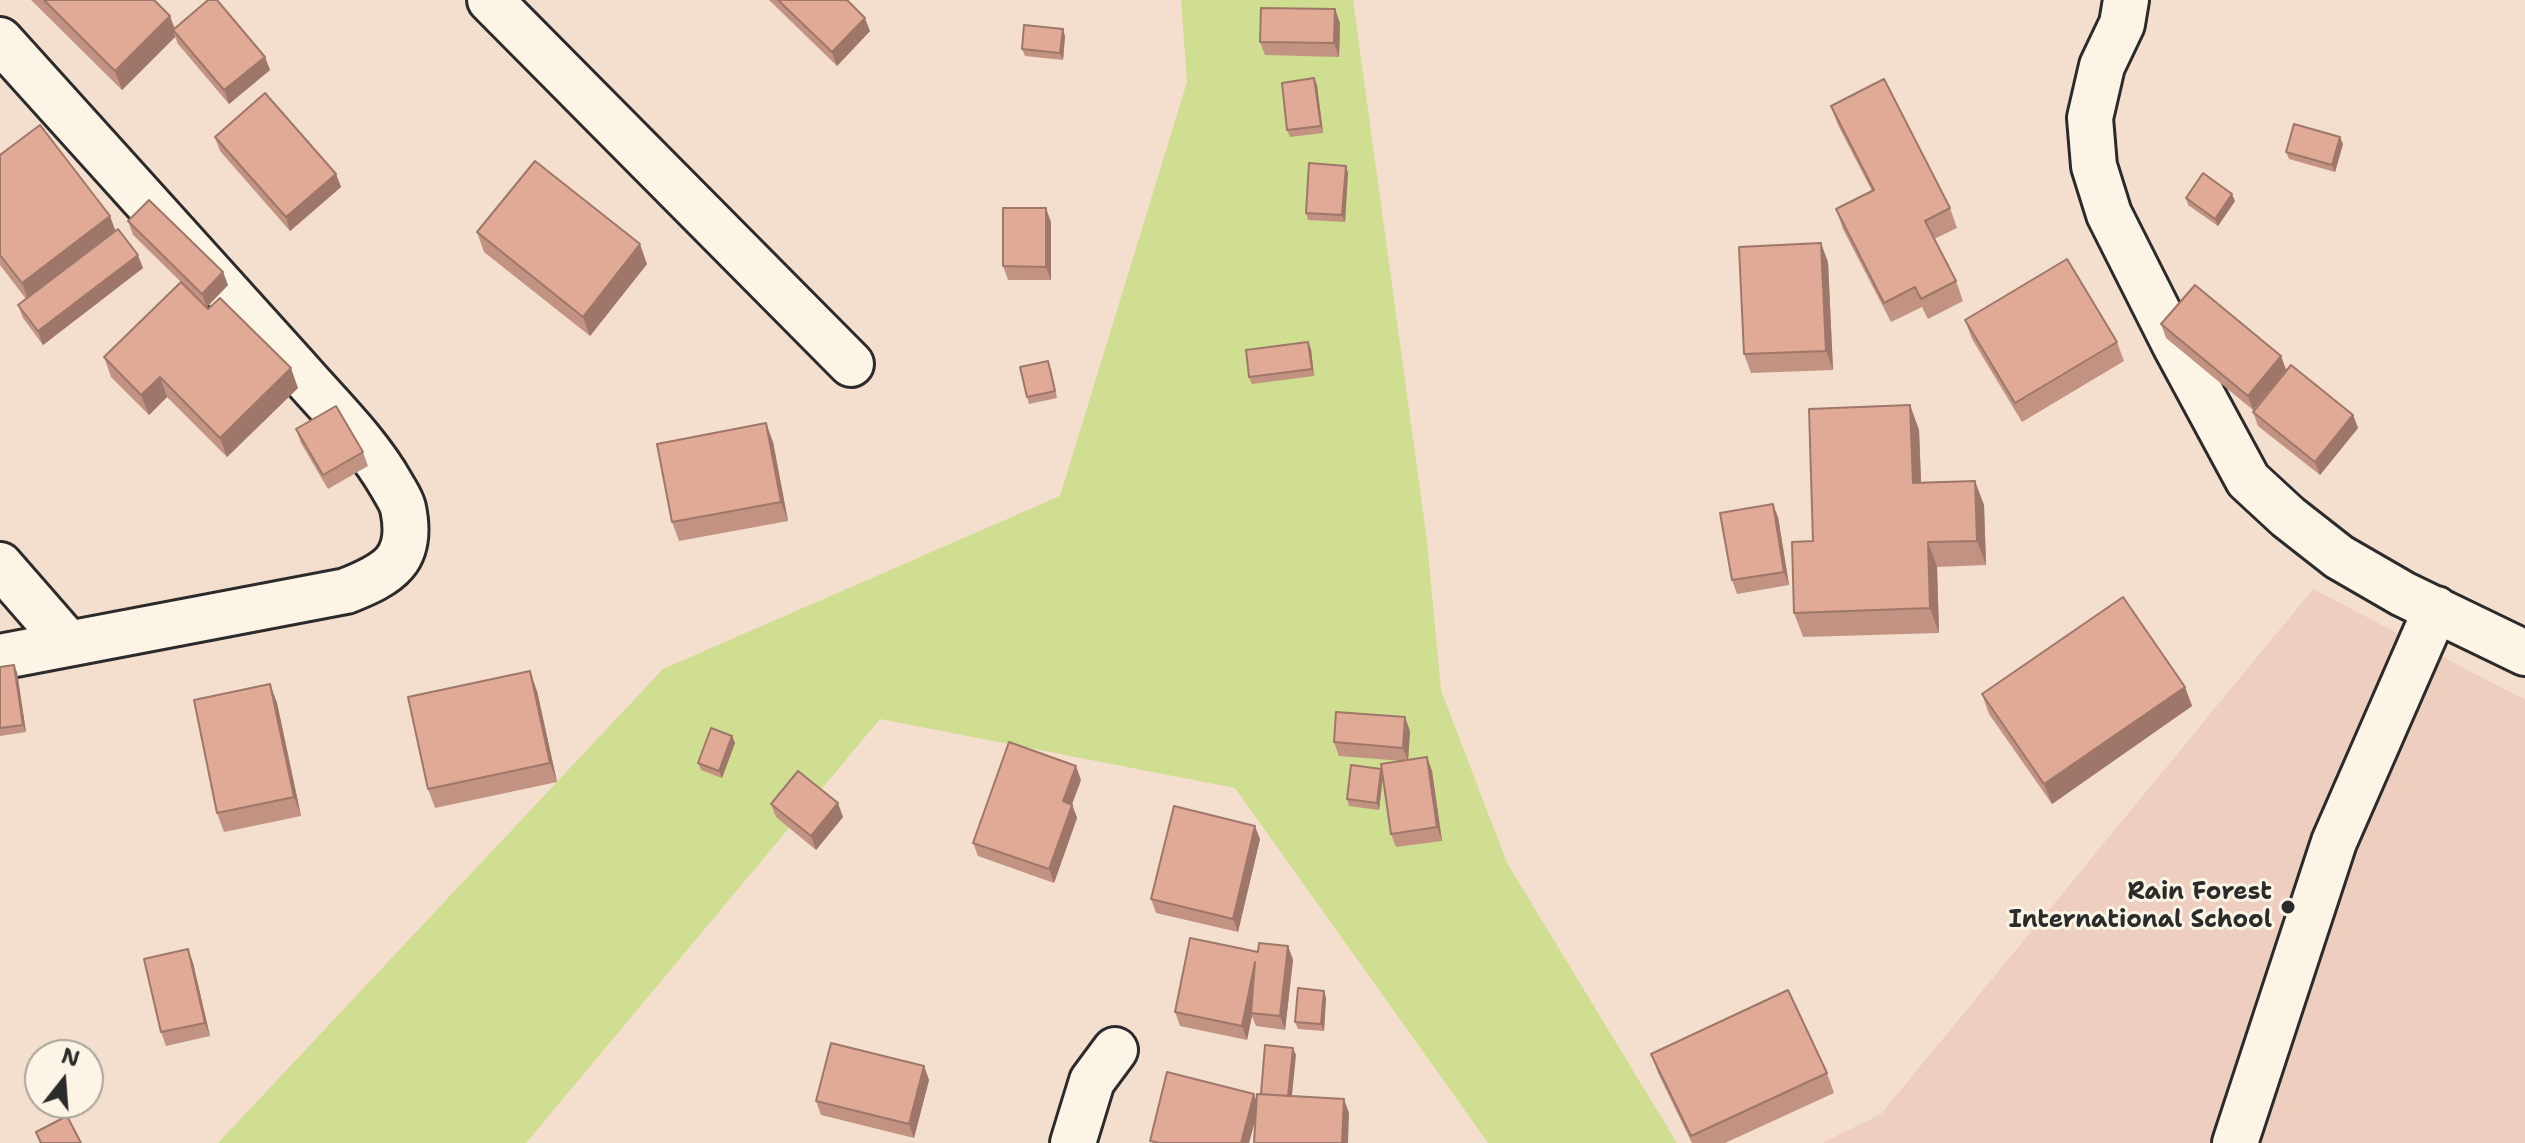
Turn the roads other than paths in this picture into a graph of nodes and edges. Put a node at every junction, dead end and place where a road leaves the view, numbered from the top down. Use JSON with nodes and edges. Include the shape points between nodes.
{"nodes":[{"id":1,"x":490,"y":0,"type":"edge"},
{"id":2,"x":2126,"y":0,"type":"edge"},
{"id":3,"x":0,"y":40,"type":"edge"},
{"id":4,"x":851,"y":364,"type":"dead end"},
{"id":5,"x":0,"y":565,"type":"edge"},
{"id":6,"x":2436,"y":609,"type":"junction"},
{"id":7,"x":68,"y":643,"type":"junction"},
{"id":8,"x":2525,"y":653,"type":"edge"},
{"id":9,"x":0,"y":657,"type":"edge"},
{"id":10,"x":1115,"y":1050,"type":"dead end"},
{"id":11,"x":1073,"y":1143,"type":"edge"},
{"id":12,"x":2235,"y":1143,"type":"edge"}],
"edges":[{"from":1,"to":4,"type":"street"},
{"from":2,"to":6,"type":"street","via":[[2090,118],[2094,166],[2109,214],[2175,345],[2248,480],[2339,557]]},
{"from":3,"to":7,"type":"street","via":[[376,457],[402,504],[406,531],[392,568],[346,591]]},
{"from":5,"to":7,"type":"street"},
{"from":6,"to":8,"type":"street"},
{"from":6,"to":12,"type":"street","via":[[2334,842]]},
{"from":7,"to":9,"type":"street"},
{"from":10,"to":11,"type":"street","via":[[1092,1081]]}]}
